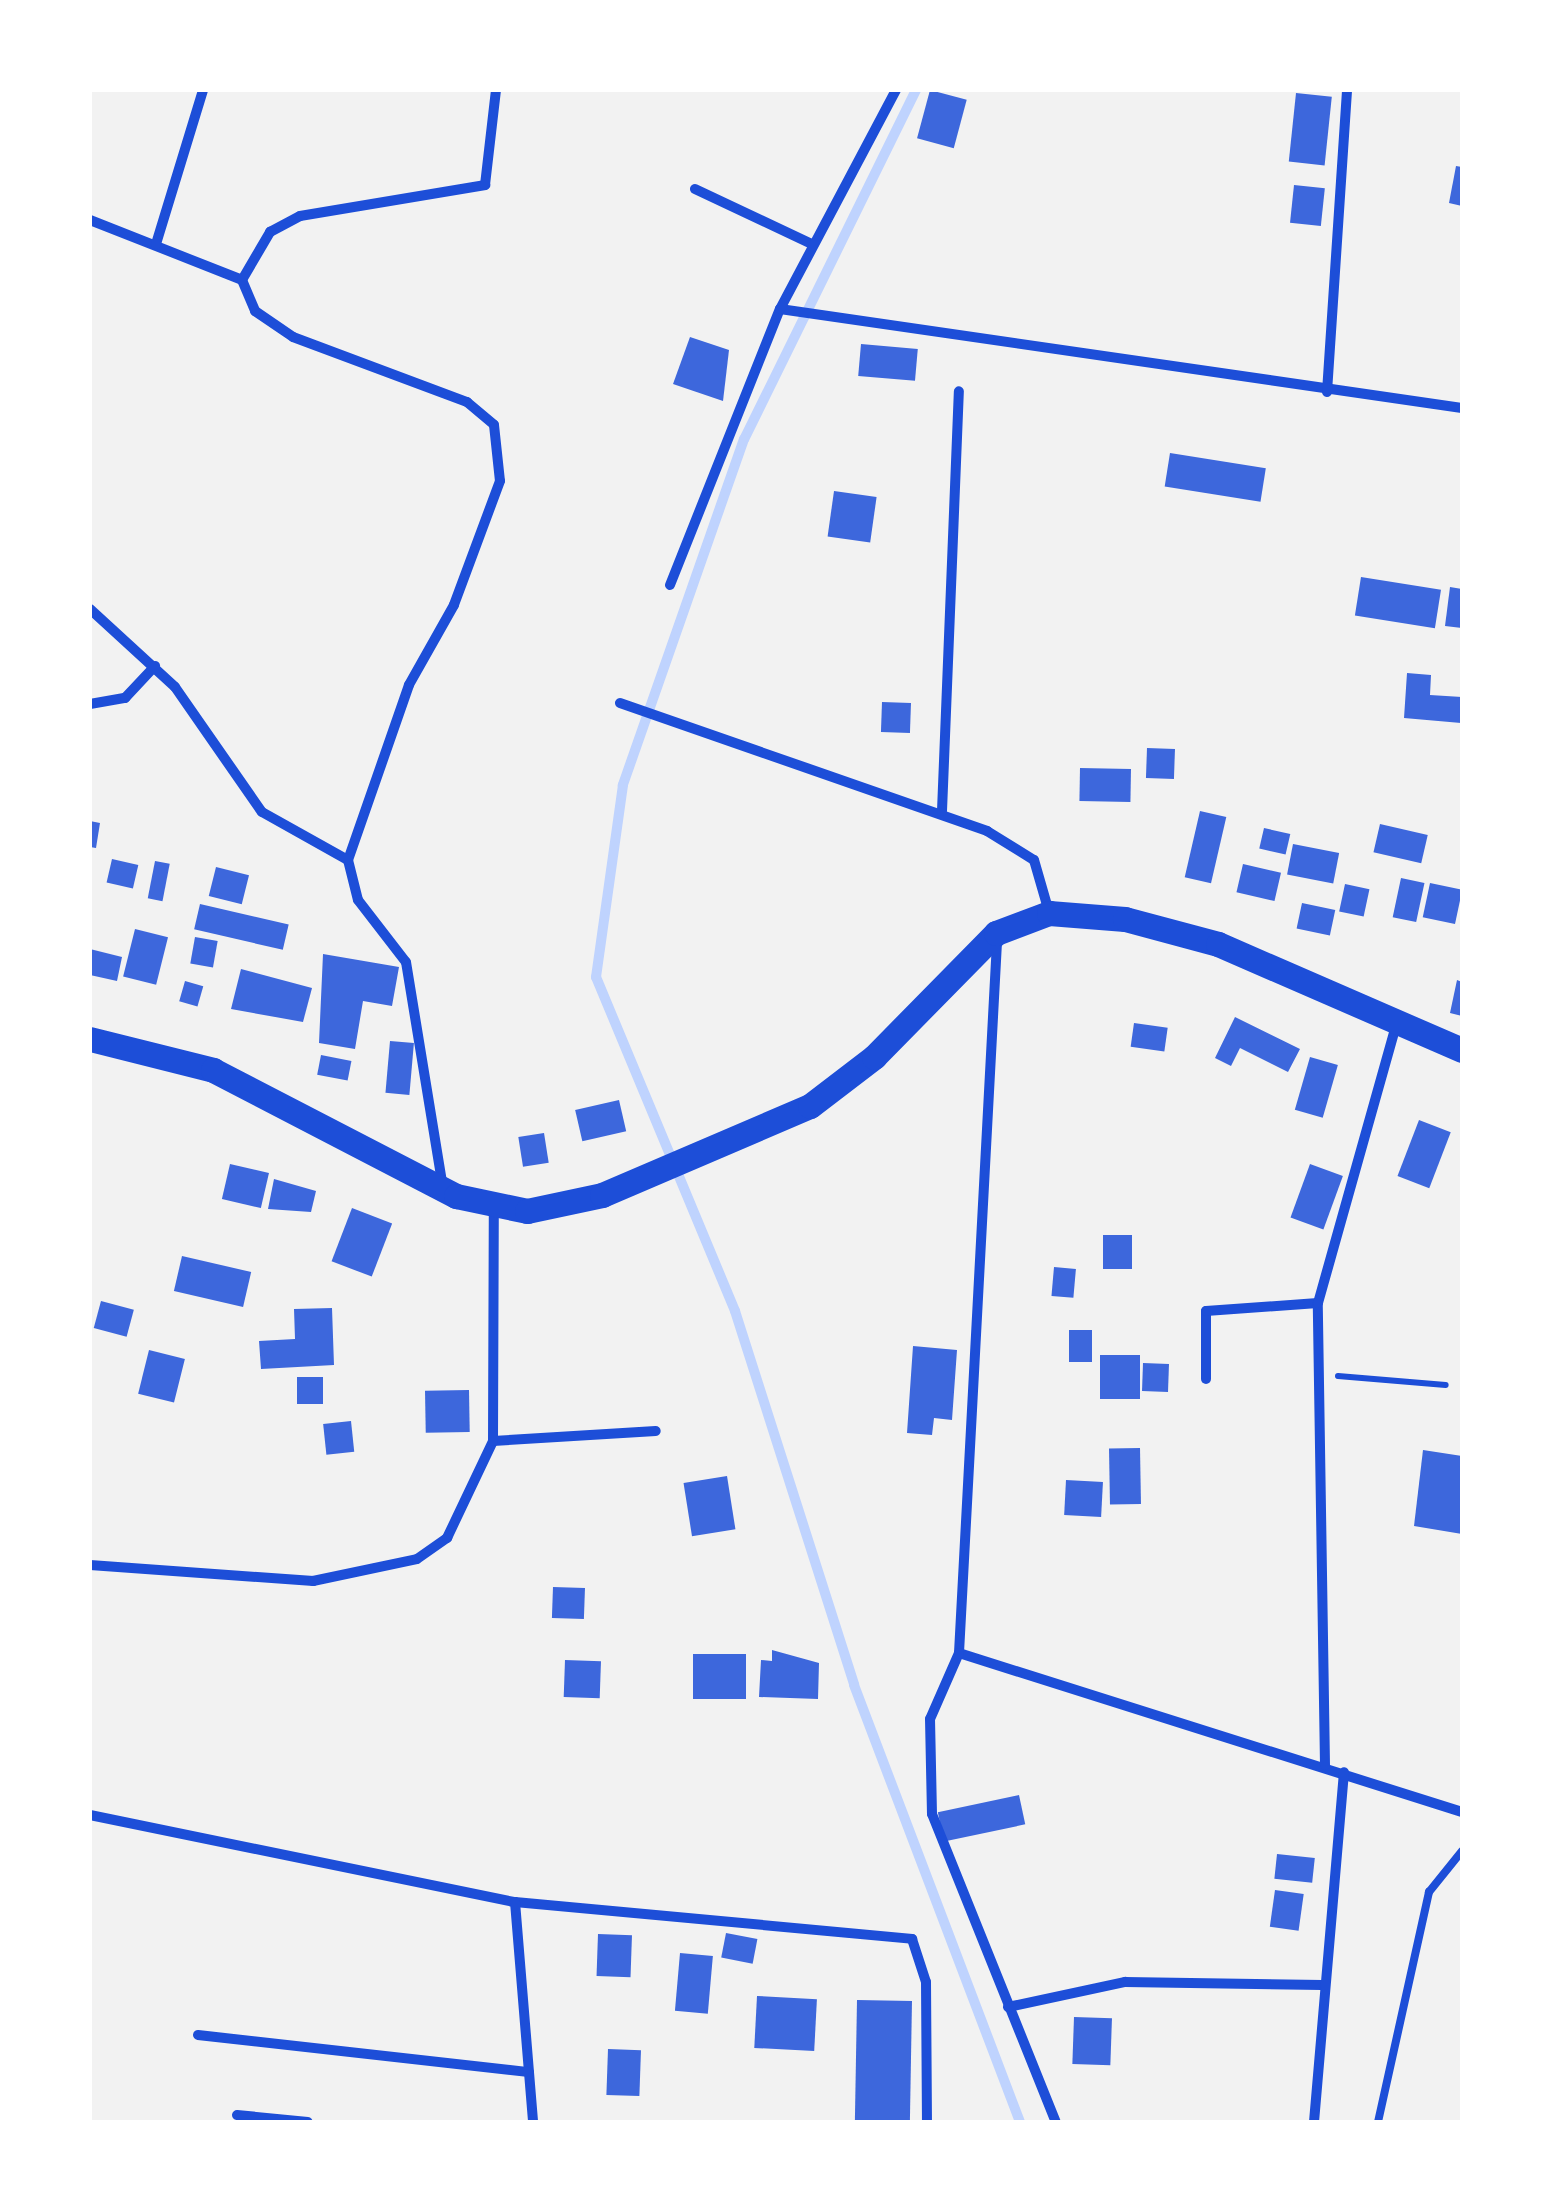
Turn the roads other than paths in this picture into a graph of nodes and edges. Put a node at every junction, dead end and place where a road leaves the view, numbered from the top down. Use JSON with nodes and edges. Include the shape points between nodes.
{"nodes":[{"id":1,"x":203,"y":90,"type":"edge"},
{"id":2,"x":496,"y":90,"type":"edge"},
{"id":3,"x":896,"y":90,"type":"edge"},
{"id":4,"x":1346,"y":90,"type":"edge"},
{"id":5,"x":695,"y":189,"type":"dead end"},
{"id":6,"x":90,"y":220,"type":"edge"},
{"id":7,"x":156,"y":244,"type":"junction"},
{"id":8,"x":812,"y":244,"type":"junction"},
{"id":9,"x":242,"y":280,"type":"junction"},
{"id":10,"x":782,"y":309,"type":"junction"},
{"id":11,"x":959,"y":391,"type":"dead end"},
{"id":12,"x":1327,"y":392,"type":"junction"},
{"id":13,"x":1462,"y":408,"type":"edge"},
{"id":14,"x":670,"y":585,"type":"dead end"},
{"id":15,"x":90,"y":610,"type":"edge"},
{"id":16,"x":156,"y":666,"type":"junction"},
{"id":17,"x":90,"y":704,"type":"edge"},
{"id":18,"x":624,"y":705,"type":"dead end"},
{"id":19,"x":942,"y":811,"type":"junction"},
{"id":20,"x":348,"y":860,"type":"junction"},
{"id":21,"x":1049,"y":913,"type":"junction"},
{"id":22,"x":996,"y":933,"type":"junction"},
{"id":23,"x":1398,"y":1021,"type":"junction"},
{"id":24,"x":90,"y":1039,"type":"edge"},
{"id":25,"x":1462,"y":1050,"type":"edge"},
{"id":26,"x":443,"y":1190,"type":"junction"},
{"id":27,"x":494,"y":1209,"type":"junction"},
{"id":28,"x":1318,"y":1303,"type":"junction"},
{"id":29,"x":1206,"y":1379,"type":"dead end"},
{"id":30,"x":656,"y":1430,"type":"dead end"},
{"id":31,"x":493,"y":1442,"type":"junction"},
{"id":32,"x":90,"y":1565,"type":"edge"},
{"id":33,"x":959,"y":1653,"type":"junction"},
{"id":34,"x":1325,"y":1765,"type":"junction"},
{"id":35,"x":1344,"y":1772,"type":"junction"},
{"id":36,"x":1462,"y":1812,"type":"edge"},
{"id":37,"x":90,"y":1815,"type":"edge"},
{"id":38,"x":1462,"y":1851,"type":"edge"},
{"id":39,"x":515,"y":1902,"type":"junction"},
{"id":40,"x":1322,"y":1985,"type":"junction"},
{"id":41,"x":1008,"y":2007,"type":"junction"},
{"id":42,"x":198,"y":2034,"type":"dead end"},
{"id":43,"x":529,"y":2072,"type":"junction"},
{"id":44,"x":238,"y":2115,"type":"dead end"},
{"id":45,"x":308,"y":2122,"type":"edge"},
{"id":46,"x":533,"y":2122,"type":"edge"},
{"id":47,"x":927,"y":2122,"type":"edge"},
{"id":48,"x":1056,"y":2122,"type":"edge"},
{"id":49,"x":1314,"y":2122,"type":"edge"},
{"id":50,"x":1378,"y":2122,"type":"edge"}],
"edges":[{"from":1,"to":7,"type":"street"},
{"from":2,"to":9,"type":"street","via":[[485,185],[300,216],[270,232]]},
{"from":3,"to":8,"type":"street"},
{"from":4,"to":12,"type":"street"},
{"from":5,"to":8,"type":"street"},
{"from":6,"to":7,"type":"street"},
{"from":7,"to":9,"type":"street"},
{"from":8,"to":10,"type":"street"},
{"from":9,"to":20,"type":"street","via":[[255,311],[293,336],[486,413],[501,460],[454,605],[409,685]]},
{"from":10,"to":12,"type":"street"},
{"from":10,"to":14,"type":"street"},
{"from":11,"to":19,"type":"street"},
{"from":12,"to":13,"type":"street"},
{"from":15,"to":16,"type":"street"},
{"from":16,"to":17,"type":"street","via":[[125,698]]},
{"from":16,"to":20,"type":"street","via":[[262,812]]},
{"from":18,"to":19,"type":"street"},
{"from":19,"to":21,"type":"street","via":[[1034,860]]},
{"from":20,"to":26,"type":"street","via":[[358,900],[406,962]]},
{"from":21,"to":22,"type":"main road"},
{"from":21,"to":23,"type":"main road","via":[[1178,931]]},
{"from":22,"to":27,"type":"main road","via":[[828,1095],[647,1178],[577,1202]]},
{"from":22,"to":33,"type":"street"},
{"from":23,"to":25,"type":"main road"},
{"from":23,"to":28,"type":"street"},
{"from":24,"to":26,"type":"main road","via":[[213,1070]]},
{"from":26,"to":27,"type":"main road"},
{"from":27,"to":31,"type":"street"},
{"from":28,"to":29,"type":"street","via":[[1206,1311]]},
{"from":28,"to":34,"type":"street"},
{"from":30,"to":31,"type":"street"},
{"from":31,"to":32,"type":"street","via":[[448,1538],[417,1559],[314,1581],[248,1583]]},
{"from":33,"to":34,"type":"street"},
{"from":33,"to":41,"type":"street","via":[[930,1719],[932,1814]]},
{"from":34,"to":35,"type":"street"},
{"from":35,"to":36,"type":"street"},
{"from":35,"to":40,"type":"street"},
{"from":37,"to":39,"type":"street"},
{"from":38,"to":50,"type":"lane","via":[[1428,1892]]},
{"from":39,"to":43,"type":"street"},
{"from":39,"to":47,"type":"street","via":[[912,1939],[926,1982]]},
{"from":40,"to":41,"type":"street","via":[[1124,1982]]},
{"from":40,"to":49,"type":"street"},
{"from":41,"to":48,"type":"street"},
{"from":42,"to":43,"type":"street"},
{"from":43,"to":46,"type":"street"},
{"from":44,"to":45,"type":"street"}]}
